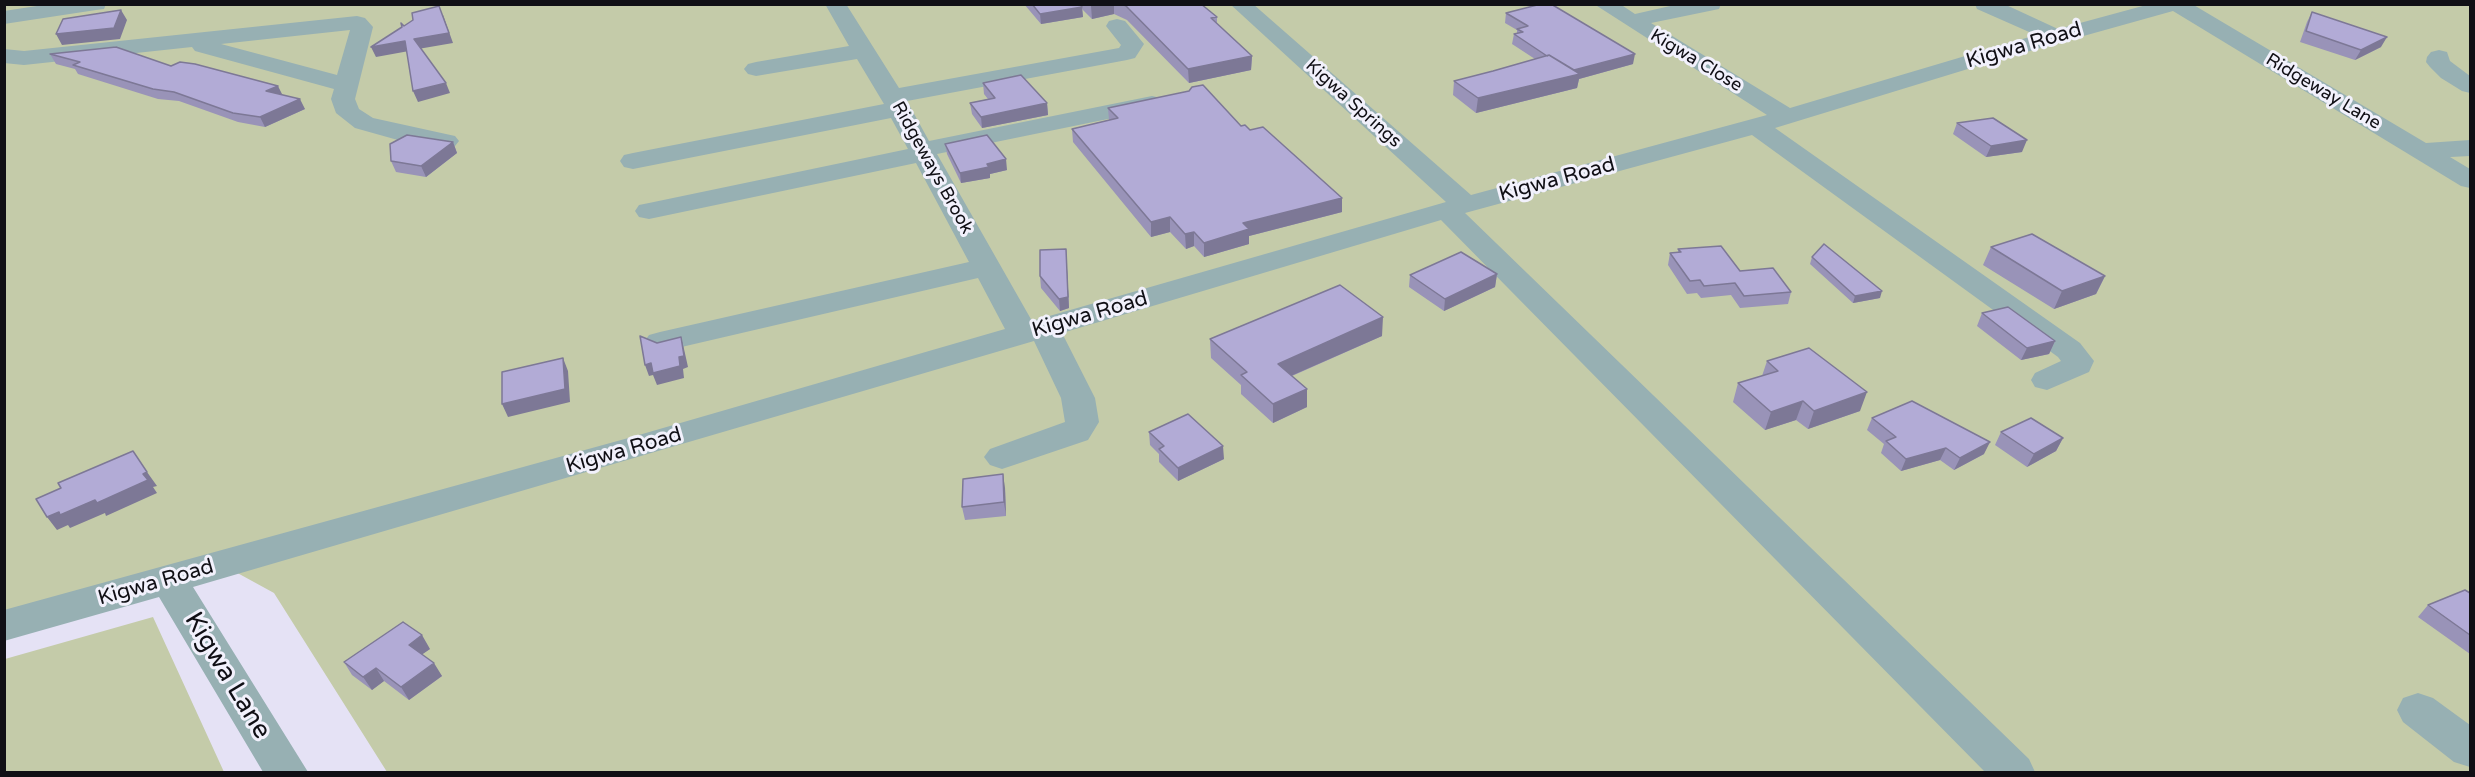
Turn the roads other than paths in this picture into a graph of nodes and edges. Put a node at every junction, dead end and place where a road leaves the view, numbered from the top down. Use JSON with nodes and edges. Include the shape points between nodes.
{"nodes":[{"id":1,"x":96,"y":4,"type":"edge"},
{"id":2,"x":835,"y":4,"type":"edge"},
{"id":3,"x":1240,"y":4,"type":"edge"},
{"id":4,"x":1604,"y":4,"type":"edge"},
{"id":5,"x":1711,"y":4,"type":"edge"},
{"id":6,"x":1992,"y":4,"type":"edge"},
{"id":7,"x":2216,"y":4,"type":"edge"},
{"id":8,"x":1986,"y":5,"type":"edge"},
{"id":9,"x":2182,"y":8,"type":"edge"},
{"id":10,"x":36,"y":9,"type":"edge"},
{"id":11,"x":4,"y":18,"type":"edge"},
{"id":12,"x":1632,"y":21,"type":"junction"},
{"id":13,"x":1117,"y":26,"type":"dead end"},
{"id":14,"x":2057,"y":37,"type":"junction"},
{"id":15,"x":181,"y":42,"type":"junction"},
{"id":16,"x":861,"y":51,"type":"junction"},
{"id":17,"x":4,"y":56,"type":"edge"},
{"id":18,"x":2439,"y":57,"type":"dead end"},
{"id":19,"x":756,"y":69,"type":"dead end"},
{"id":20,"x":346,"y":86,"type":"junction"},
{"id":21,"x":2470,"y":86,"type":"edge"},
{"id":22,"x":1180,"y":97,"type":"edge"},
{"id":23,"x":895,"y":103,"type":"junction"},
{"id":24,"x":1788,"y":117,"type":"junction"},
{"id":25,"x":1756,"y":126,"type":"junction"},
{"id":26,"x":446,"y":141,"type":"edge"},
{"id":27,"x":2470,"y":148,"type":"edge"},
{"id":28,"x":2423,"y":151,"type":"junction"},
{"id":29,"x":922,"y":152,"type":"junction"},
{"id":30,"x":633,"y":161,"type":"dead end"},
{"id":31,"x":2470,"y":180,"type":"edge"},
{"id":32,"x":1456,"y":208,"type":"junction"},
{"id":33,"x":649,"y":211,"type":"dead end"},
{"id":34,"x":987,"y":267,"type":"junction"},
{"id":35,"x":1034,"y":331,"type":"junction"},
{"id":36,"x":660,"y":342,"type":"edge"},
{"id":37,"x":2047,"y":380,"type":"dead end"},
{"id":38,"x":1002,"y":457,"type":"dead end"},
{"id":39,"x":168,"y":579,"type":"junction"},
{"id":40,"x":4,"y":626,"type":"edge"},
{"id":41,"x":2418,"y":710,"type":"dead end"},
{"id":42,"x":2470,"y":750,"type":"edge"},
{"id":43,"x":286,"y":772,"type":"edge"},
{"id":44,"x":2013,"y":772,"type":"edge"}],
"edges":[{"from":1,"to":10,"type":"street"},
{"from":2,"to":16,"type":"street","name":"Ridgeways Brook"},
{"from":3,"to":32,"type":"street","name":"Kigwa Springs"},
{"from":4,"to":12,"type":"street","name":"Kigwa Close"},
{"from":5,"to":12,"type":"street"},
{"from":6,"to":8,"type":"street"},
{"from":7,"to":9,"type":"street","name":"Kigwa Road"},
{"from":8,"to":14,"type":"street"},
{"from":9,"to":14,"type":"street","name":"Kigwa Road"},
{"from":9,"to":28,"type":"street","name":"Ridgeway Lane"},
{"from":10,"to":11,"type":"street"},
{"from":12,"to":24,"type":"street","name":"Kigwa Close"},
{"from":13,"to":23,"type":"street","via":[[1133,44],[1127,53]]},
{"from":14,"to":24,"type":"street","name":"Kigwa Road"},
{"from":15,"to":17,"type":"street","via":[[24,58]]},
{"from":15,"to":20,"type":"street"},
{"from":15,"to":20,"type":"street","via":[[357,23],[362,27]]},
{"from":16,"to":19,"type":"street"},
{"from":16,"to":23,"type":"street","name":"Ridgeways Brook"},
{"from":18,"to":21,"type":"street","via":[[2438,62],[2449,73]]},
{"from":20,"to":26,"type":"street","via":[[344,106],[355,119],[412,136]]},
{"from":22,"to":29,"type":"street"},
{"from":23,"to":29,"type":"street","name":"Ridgeways Brook"},
{"from":23,"to":30,"type":"street"},
{"from":24,"to":25,"type":"street","name":"Kigwa Road"},
{"from":25,"to":32,"type":"street","name":"Kigwa Road"},
{"from":25,"to":37,"type":"street","via":[[2069,350],[2078,365]]},
{"from":27,"to":28,"type":"street"},
{"from":28,"to":31,"type":"street","name":"Ridgeway Lane"},
{"from":29,"to":33,"type":"street"},
{"from":29,"to":34,"type":"street","name":"Ridgeways Brook"},
{"from":32,"to":35,"type":"street","name":"Kigwa Road"},
{"from":32,"to":44,"type":"street","name":"Kigwa Springs"},
{"from":34,"to":35,"type":"street","name":"Ridgeways Brook"},
{"from":34,"to":36,"type":"street"},
{"from":35,"to":38,"type":"street","name":"Ridgeways Brook","via":[[1078,398],[1082,422],[1076,432]]},
{"from":35,"to":39,"type":"street","name":"Kigwa Road"},
{"from":39,"to":40,"type":"street","name":"Kigwa Road"},
{"from":39,"to":43,"type":"street","name":"Kigwa Lane"},
{"from":41,"to":42,"type":"street"}]}
